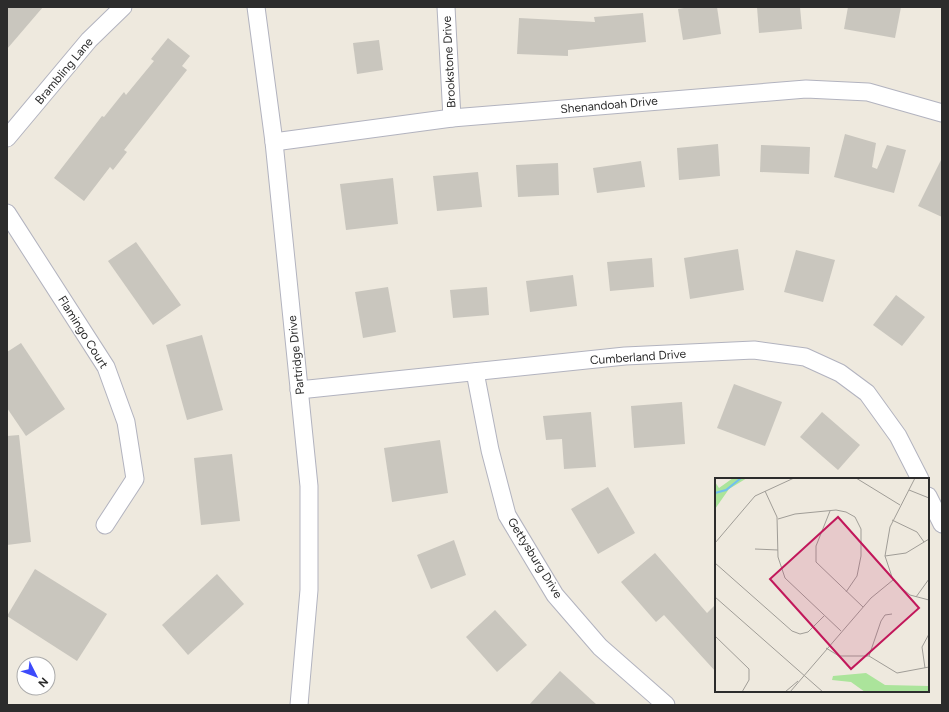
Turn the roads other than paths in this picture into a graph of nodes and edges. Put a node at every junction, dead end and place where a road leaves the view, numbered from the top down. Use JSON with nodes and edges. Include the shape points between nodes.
{"nodes":[{"id":1,"x":123,"y":7,"type":"edge"},
{"id":2,"x":256,"y":7,"type":"edge"},
{"id":3,"x":446,"y":7,"type":"edge"},
{"id":4,"x":942,"y":113,"type":"edge"},
{"id":5,"x":452,"y":118,"type":"junction"},
{"id":6,"x":7,"y":138,"type":"edge"},
{"id":7,"x":274,"y":142,"type":"junction"},
{"id":8,"x":7,"y":213,"type":"edge"},
{"id":9,"x":476,"y":372,"type":"junction"},
{"id":10,"x":299,"y":390,"type":"junction"},
{"id":11,"x":919,"y":478,"type":"edge"},
{"id":12,"x":929,"y":498,"type":"edge"},
{"id":13,"x":942,"y":524,"type":"edge"},
{"id":14,"x":105,"y":525,"type":"dead end"},
{"id":15,"x":299,"y":705,"type":"edge"},
{"id":16,"x":666,"y":705,"type":"edge"}],
"edges":[{"from":1,"to":6,"type":"street","name":"Brambling Lane","via":[[89,40]]},
{"from":2,"to":7,"type":"street","name":"Partridge Drive"},
{"from":3,"to":5,"type":"street","name":"Brookstone Drive"},
{"from":4,"to":5,"type":"street","name":"Shenandoah Drive","via":[[868,92],[806,89]]},
{"from":5,"to":7,"type":"street","name":"Shenandoah Drive"},
{"from":7,"to":10,"type":"street","name":"Partridge Drive"},
{"from":8,"to":14,"type":"street","name":"Flamingo Court","via":[[106,367],[126,422],[135,479]]},
{"from":9,"to":10,"type":"street","name":"Cumberland Drive"},
{"from":9,"to":11,"type":"street","name":"Cumberland Drive","via":[[640,356],[754,350],[805,357],[840,373],[866,393],[898,436]]},
{"from":9,"to":16,"type":"street","name":"Gettysburg Drive","via":[[490,450],[507,515],[555,595],[600,647]]},
{"from":10,"to":15,"type":"street","name":"Partridge Drive","via":[[309,486],[309,590]]},
{"from":12,"to":13,"type":"street"}]}
